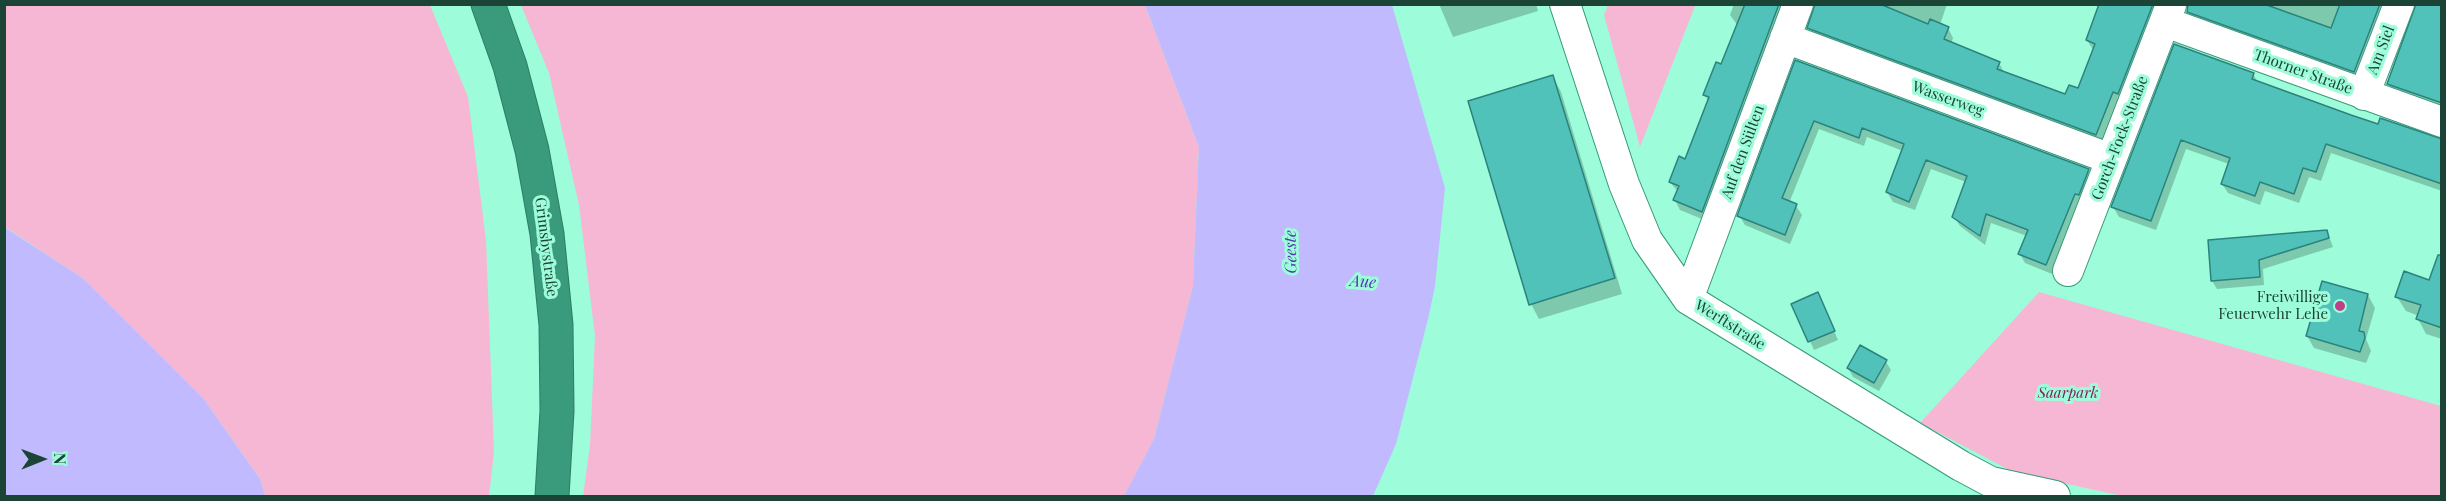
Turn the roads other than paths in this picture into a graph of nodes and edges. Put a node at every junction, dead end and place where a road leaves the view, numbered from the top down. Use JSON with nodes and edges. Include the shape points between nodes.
{"nodes":[{"id":1,"x":488,"y":4,"type":"edge"},
{"id":2,"x":1565,"y":4,"type":"edge"},
{"id":3,"x":1798,"y":4,"type":"edge"},
{"id":4,"x":2399,"y":4,"type":"edge"},
{"id":5,"x":2168,"y":13,"type":"edge"},
{"id":6,"x":1785,"y":38,"type":"junction"},
{"id":7,"x":2364,"y":95,"type":"junction"},
{"id":8,"x":2442,"y":122,"type":"edge"},
{"id":9,"x":2111,"y":159,"type":"junction"},
{"id":10,"x":2068,"y":271,"type":"dead end"},
{"id":11,"x":1688,"y":299,"type":"junction"},
{"id":12,"x":552,"y":496,"type":"edge"},
{"id":13,"x":2055,"y":496,"type":"edge"}],
"edges":[{"from":1,"to":12,"type":"highway","name":"Grimsbystraße","via":[[510,66],[532,150],[547,234],[556,325],[557,411]]},
{"from":2,"to":11,"type":"street","name":"Werftstraße","via":[[1647,240]]},
{"from":3,"to":6,"type":"street","name":"Auf den Sülten"},
{"from":4,"to":7,"type":"street","name":"Am Siel"},
{"from":5,"to":7,"type":"street","name":"Thorner Straße"},
{"from":5,"to":9,"type":"street","name":"Gorch-Fock-Straße"},
{"from":6,"to":9,"type":"street","name":"Wasserweg"},
{"from":6,"to":11,"type":"street","name":"Auf den Sülten"},
{"from":7,"to":8,"type":"street","name":"Thorner Straße"},
{"from":9,"to":10,"type":"street","name":"Gorch-Fock-Straße"},
{"from":11,"to":13,"type":"street","name":"Werftstraße","via":[[1961,466],[1991,482]]}]}
